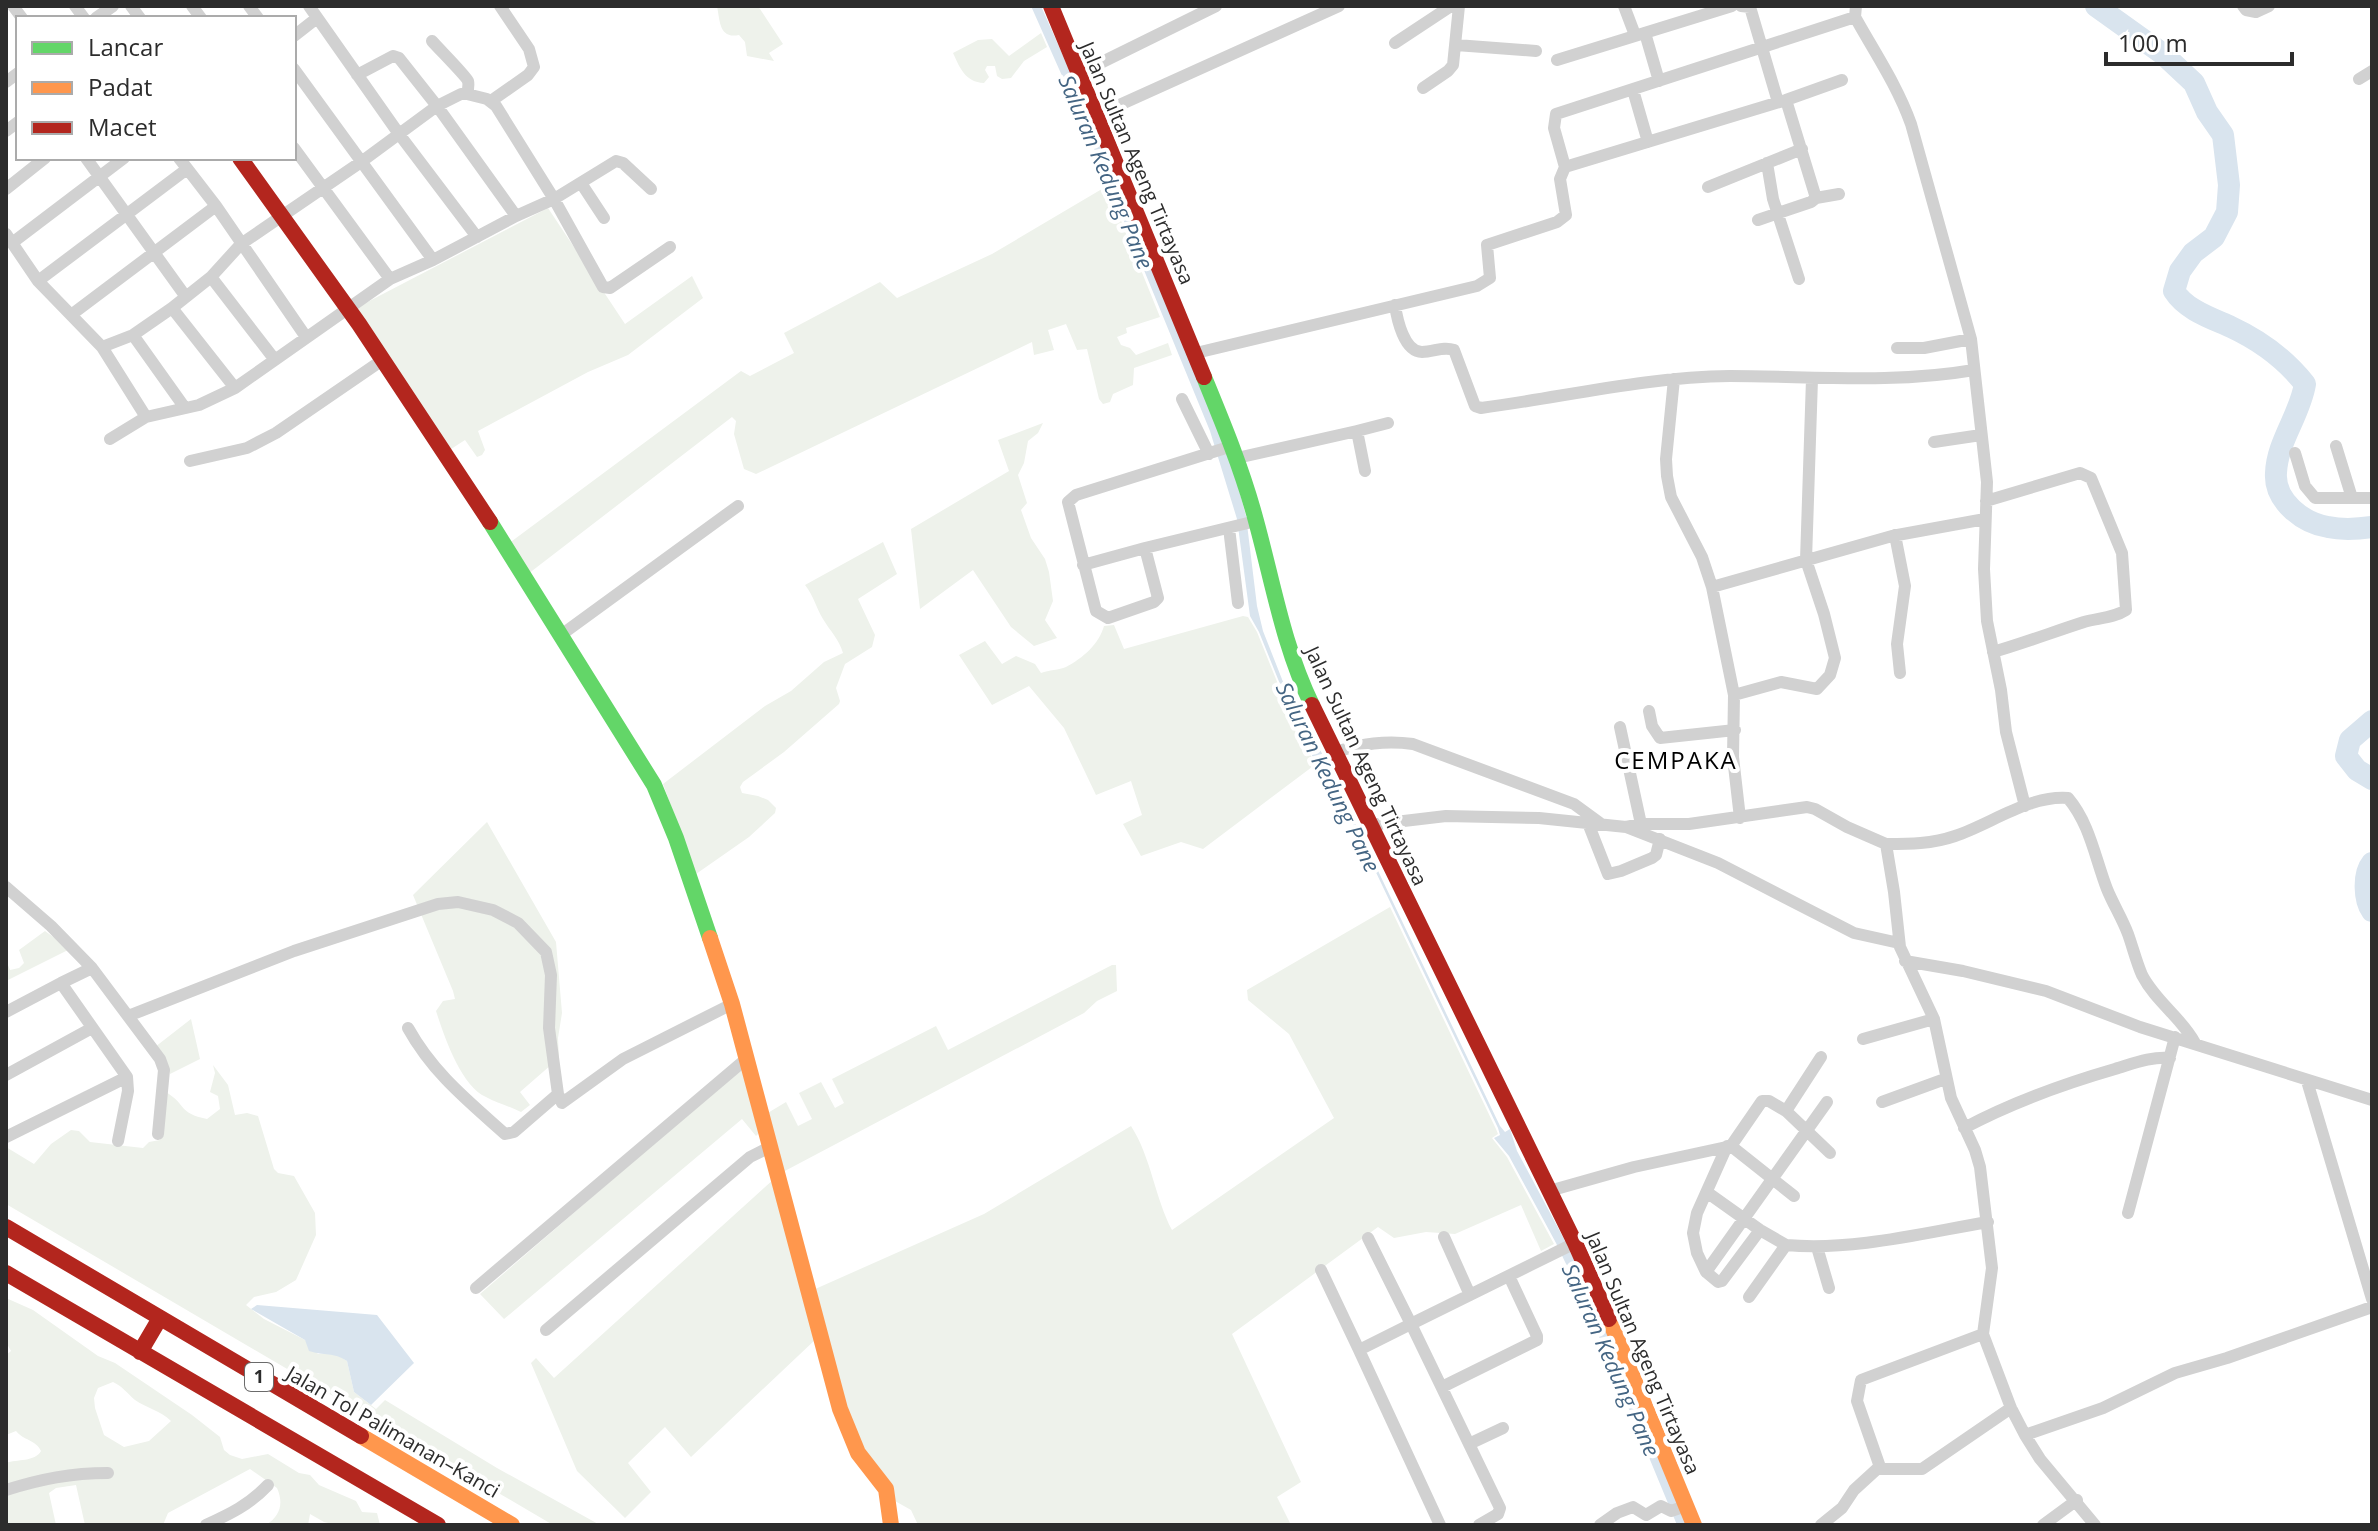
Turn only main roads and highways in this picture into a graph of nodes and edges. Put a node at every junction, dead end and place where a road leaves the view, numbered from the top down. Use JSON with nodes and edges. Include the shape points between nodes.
{"nodes":[{"id":1,"x":1051,"y":6,"type":"edge"},
{"id":2,"x":241,"y":160,"type":"edge"},
{"id":3,"x":6,"y":1227,"type":"edge"},
{"id":4,"x":6,"y":1273,"type":"edge"},
{"id":5,"x":160,"y":1318,"type":"junction"},
{"id":6,"x":140,"y":1352,"type":"junction"},
{"id":7,"x":438,"y":1525,"type":"edge"},
{"id":8,"x":512,"y":1525,"type":"edge"},
{"id":9,"x":891,"y":1525,"type":"edge"},
{"id":10,"x":1694,"y":1525,"type":"edge"}],
"edges":[{"from":1,"to":10,"type":"main road","name":"Jalan Sultan Ageng Tirtayasa","via":[[1233,450],[1295,671],[1549,1191],[1567,1247],[1624,1353],[1679,1508]]},
{"from":2,"to":9,"type":"main road","via":[[498,534],[654,785],[732,1004],[840,1409],[858,1453],[886,1489]]},
{"from":3,"to":5,"type":"main road","name":"Jalan Tol Palimanan–Kanci","number":"1"},
{"from":4,"to":6,"type":"main road","number":"1"},
{"from":5,"to":6,"type":"main road"},
{"from":5,"to":8,"type":"main road","name":"Jalan Tol Palimanan–Kanci","number":"1"},
{"from":6,"to":7,"type":"main road","number":"1"}]}
